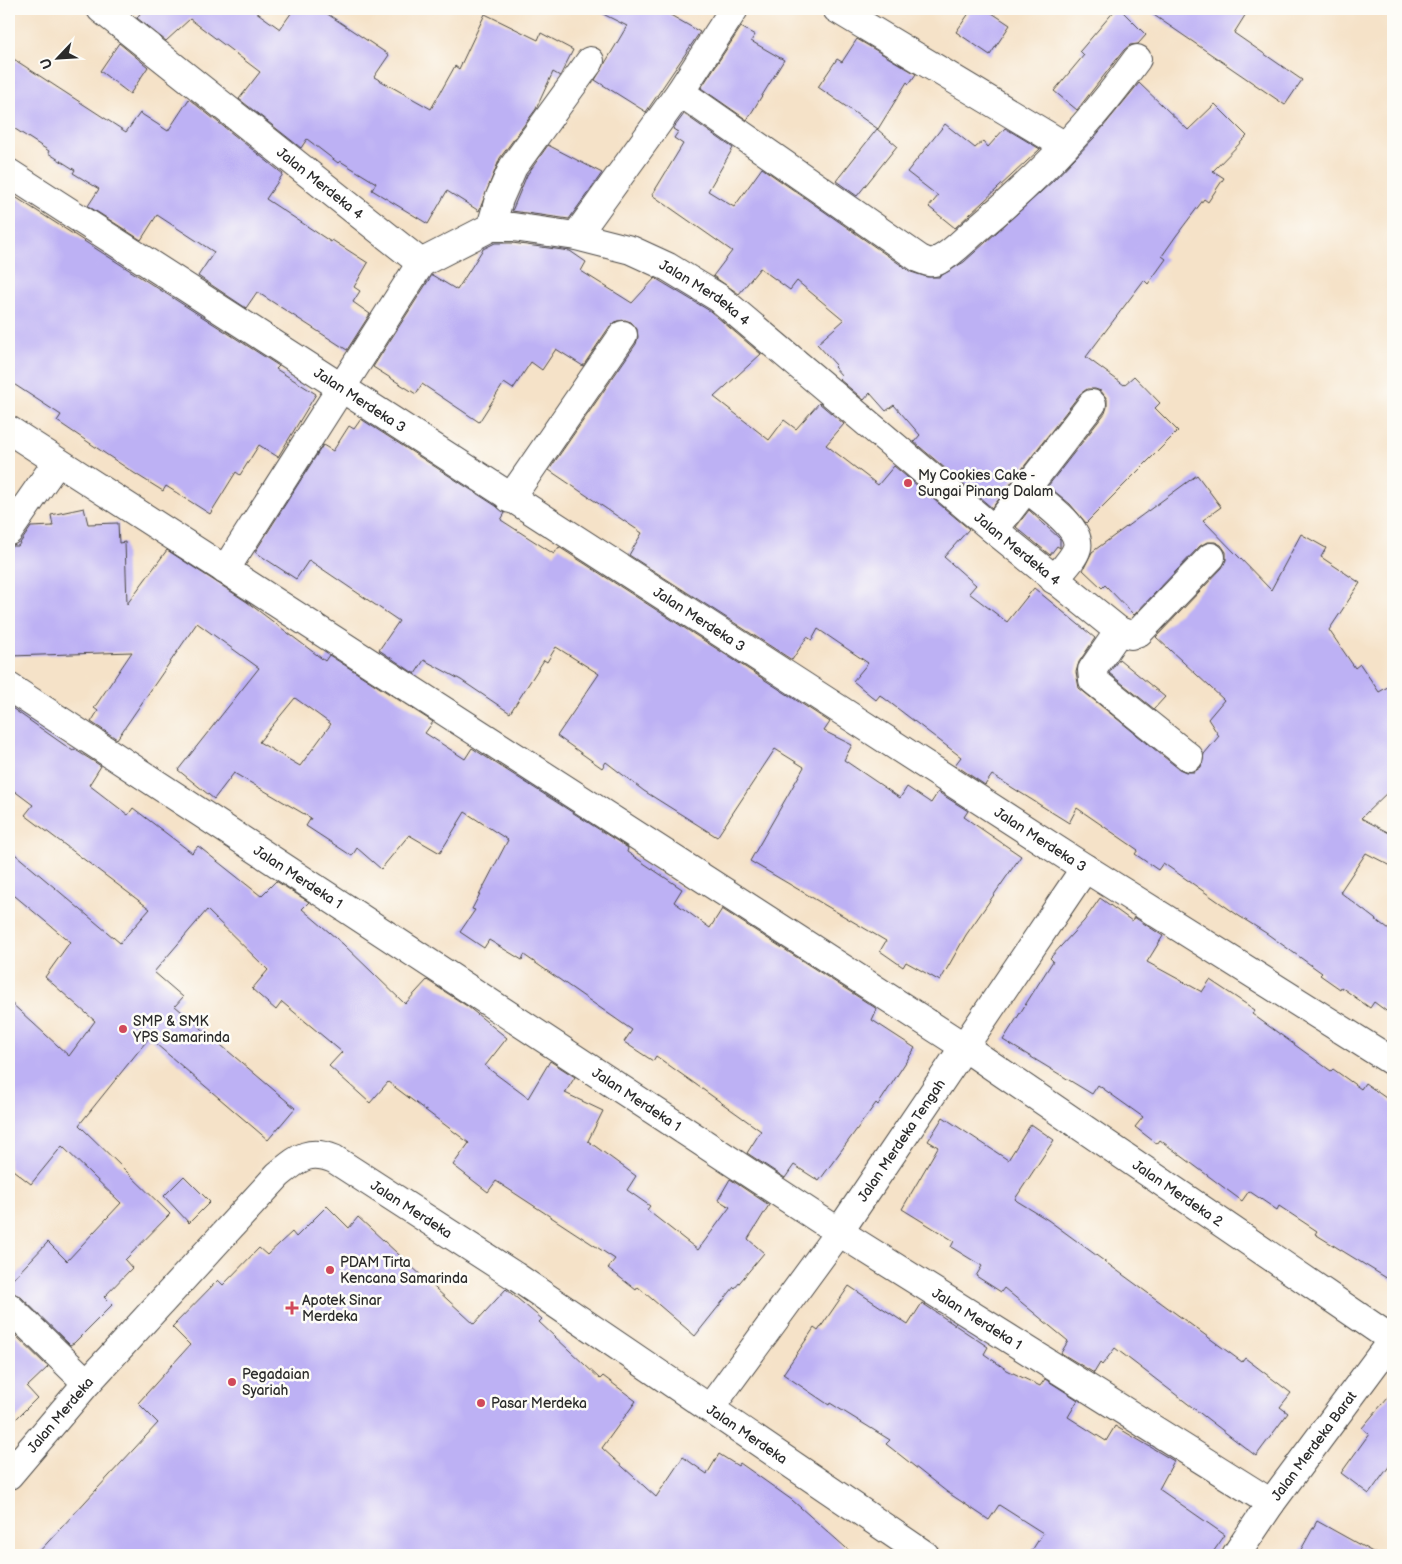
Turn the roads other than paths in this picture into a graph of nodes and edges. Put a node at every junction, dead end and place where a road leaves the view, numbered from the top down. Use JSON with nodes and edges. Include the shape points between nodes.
{"nodes":[{"id":1,"x":734,"y":9,"type":"edge"},
{"id":2,"x":837,"y":9,"type":"edge"},
{"id":3,"x":106,"y":10,"type":"edge"},
{"id":4,"x":1137,"y":60,"type":"dead end"},
{"id":5,"x":590,"y":61,"type":"dead end"},
{"id":6,"x":680,"y":92,"type":"junction"},
{"id":7,"x":1065,"y":146,"type":"junction"},
{"id":8,"x":9,"y":173,"type":"edge"},
{"id":9,"x":491,"y":227,"type":"junction"},
{"id":10,"x":576,"y":236,"type":"junction"},
{"id":11,"x":421,"y":263,"type":"junction"},
{"id":12,"x":623,"y":336,"type":"dead end"},
{"id":13,"x":339,"y":389,"type":"junction"},
{"id":14,"x":1092,"y":404,"type":"dead end"},
{"id":15,"x":9,"y":430,"type":"edge"},
{"id":16,"x":57,"y":462,"type":"junction"},
{"id":17,"x":1026,"y":488,"type":"junction"},
{"id":18,"x":510,"y":499,"type":"junction"},
{"id":19,"x":994,"y":530,"type":"junction"},
{"id":20,"x":9,"y":531,"type":"edge"},
{"id":21,"x":1212,"y":557,"type":"dead end"},
{"id":22,"x":225,"y":570,"type":"junction"},
{"id":23,"x":1054,"y":580,"type":"junction"},
{"id":24,"x":1119,"y":631,"type":"junction"},
{"id":25,"x":9,"y":687,"type":"edge"},
{"id":26,"x":1189,"y":757,"type":"dead end"},
{"id":27,"x":1085,"y":868,"type":"junction"},
{"id":28,"x":963,"y":1046,"type":"junction"},
{"id":29,"x":1393,"y":1062,"type":"edge"},
{"id":30,"x":839,"y":1232,"type":"junction"},
{"id":31,"x":9,"y":1307,"type":"edge"},
{"id":32,"x":1393,"y":1339,"type":"edge"},
{"id":33,"x":87,"y":1383,"type":"junction"},
{"id":34,"x":710,"y":1408,"type":"junction"},
{"id":35,"x":9,"y":1475,"type":"edge"},
{"id":36,"x":1271,"y":1503,"type":"junction"},
{"id":37,"x":925,"y":1555,"type":"edge"},
{"id":38,"x":1236,"y":1555,"type":"edge"}],
"edges":[{"from":1,"to":6,"type":"street"},
{"from":2,"to":7,"type":"street"},
{"from":3,"to":11,"type":"street","name":"Jalan Merdeka 4"},
{"from":4,"to":7,"type":"street"},
{"from":5,"to":9,"type":"street","via":[[513,168],[499,198]]},
{"from":6,"to":7,"type":"street","via":[[920,259],[931,262],[944,257],[1001,209]]},
{"from":6,"to":10,"type":"street"},
{"from":8,"to":13,"type":"street","name":"Jalan Merdeka 3"},
{"from":9,"to":10,"type":"street","name":"Jalan Merdeka 4"},
{"from":9,"to":11,"type":"street","name":"Jalan Merdeka 4"},
{"from":10,"to":19,"type":"street","name":"Jalan Merdeka 4","via":[[631,250],[668,267],[719,298]]},
{"from":11,"to":13,"type":"street"},
{"from":12,"to":18,"type":"street"},
{"from":13,"to":18,"type":"street","name":"Jalan Merdeka 3"},
{"from":13,"to":22,"type":"street"},
{"from":14,"to":17,"type":"street"},
{"from":15,"to":16,"type":"street","name":"Jalan Merdeka 2"},
{"from":16,"to":20,"type":"street"},
{"from":16,"to":22,"type":"street","name":"Jalan Merdeka 2"},
{"from":17,"to":19,"type":"street"},
{"from":17,"to":23,"type":"street","via":[[1068,524],[1076,538],[1075,552]]},
{"from":18,"to":27,"type":"street","name":"Jalan Merdeka 3"},
{"from":19,"to":23,"type":"street","name":"Jalan Merdeka 4"},
{"from":21,"to":24,"type":"street","via":[[1139,632],[1131,635]]},
{"from":22,"to":28,"type":"street","name":"Jalan Merdeka 2"},
{"from":23,"to":24,"type":"street","name":"Jalan Merdeka 4"},
{"from":24,"to":26,"type":"street","via":[[1092,670],[1093,680]]},
{"from":25,"to":30,"type":"street","name":"Jalan Merdeka 1"},
{"from":27,"to":28,"type":"street","name":"Jalan Merdeka Tengah"},
{"from":27,"to":29,"type":"street","name":"Jalan Merdeka 3"},
{"from":28,"to":30,"type":"street","name":"Jalan Merdeka Tengah"},
{"from":28,"to":32,"type":"street","name":"Jalan Merdeka 2"},
{"from":30,"to":34,"type":"street","name":"Jalan Merdeka Tengah"},
{"from":30,"to":36,"type":"street","name":"Jalan Merdeka 1"},
{"from":31,"to":33,"type":"street"},
{"from":32,"to":36,"type":"street","name":"Jalan Merdeka Barat"},
{"from":33,"to":34,"type":"street","name":"Jalan Merdeka","via":[[278,1175],[306,1155],[315,1154],[334,1158]]},
{"from":33,"to":35,"type":"street","name":"Jalan Merdeka"},
{"from":34,"to":37,"type":"street","name":"Jalan Merdeka"},
{"from":36,"to":38,"type":"street","name":"Jalan Merdeka Barat"}]}
